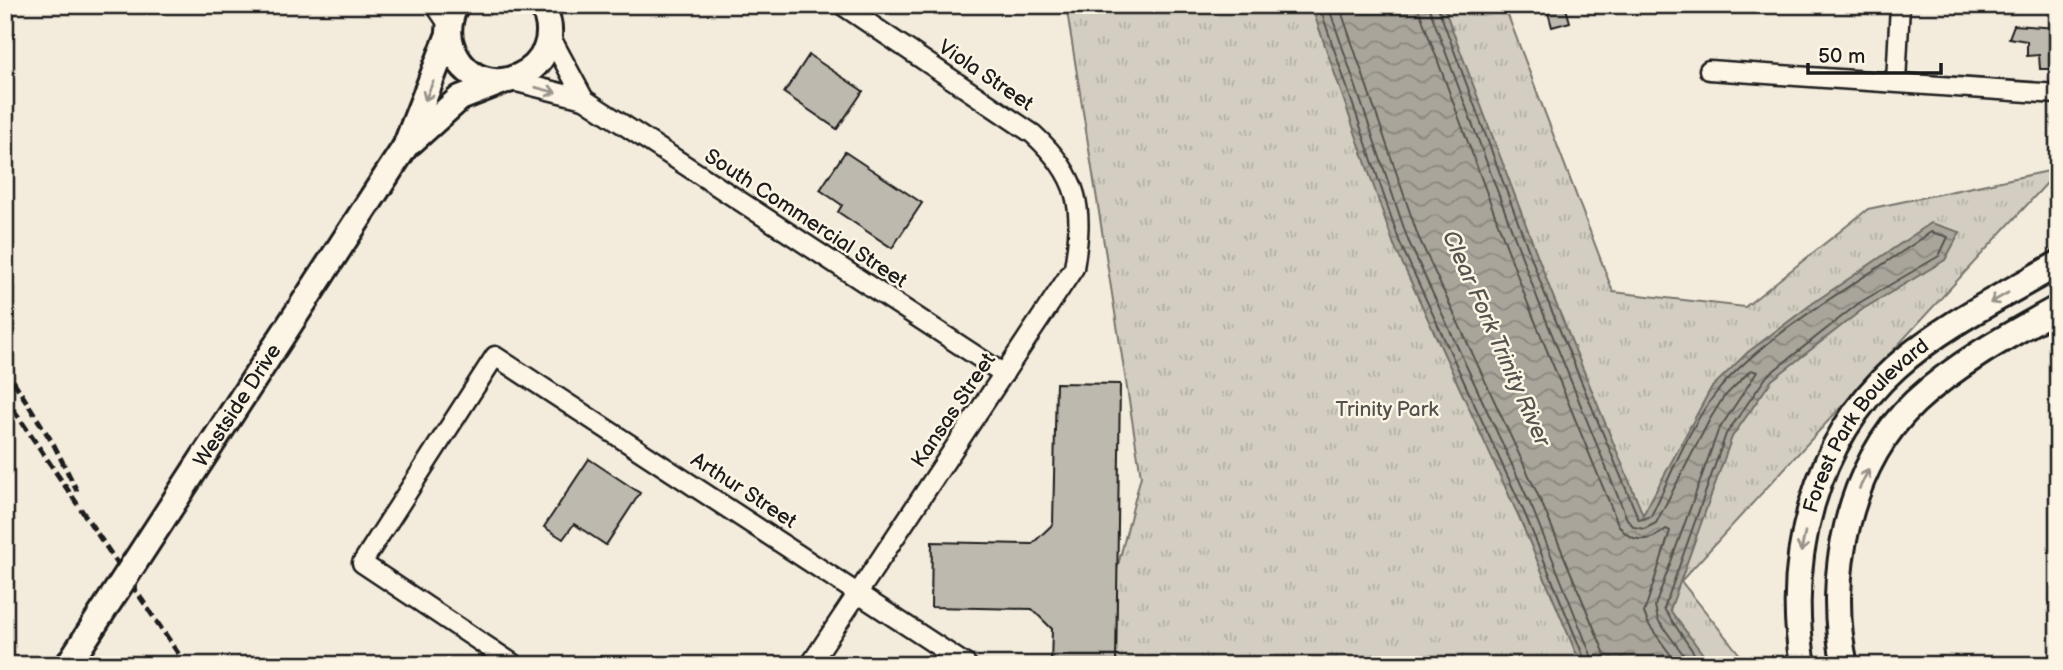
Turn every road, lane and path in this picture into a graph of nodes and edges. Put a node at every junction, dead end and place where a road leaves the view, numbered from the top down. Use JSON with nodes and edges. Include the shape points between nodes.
{"nodes":[{"id":1,"x":842,"y":5,"type":"edge"},
{"id":2,"x":1900,"y":5,"type":"edge"},
{"id":3,"x":547,"y":16,"type":"edge"},
{"id":4,"x":448,"y":17,"type":"edge"},
{"id":5,"x":1709,"y":70,"type":"dead end"},
{"id":6,"x":505,"y":81,"type":"junction"},
{"id":7,"x":1896,"y":82,"type":"junction"},
{"id":8,"x":2058,"y":94,"type":"edge"},
{"id":9,"x":584,"y":99,"type":"junction"},
{"id":10,"x":405,"y":147,"type":"junction"},
{"id":11,"x":1063,"y":167,"type":"joint"},
{"id":12,"x":2058,"y":264,"type":"edge"},
{"id":13,"x":2058,"y":308,"type":"edge"},
{"id":14,"x":1004,"y":374,"type":"junction"},
{"id":15,"x":859,"y":592,"type":"junction"},
{"id":16,"x":68,"y":665,"type":"edge"},
{"id":17,"x":515,"y":665,"type":"edge"},
{"id":18,"x":810,"y":665,"type":"edge"},
{"id":19,"x":967,"y":665,"type":"edge"},
{"id":20,"x":1803,"y":665,"type":"edge"},
{"id":21,"x":1845,"y":665,"type":"edge"}],
"edges":[{"from":1,"to":11,"type":"street","name":"Viola Street","via":[[1033,134]]},
{"from":2,"to":7,"type":"street"},
{"from":3,"to":6,"type":"main road","name":"Westside Drive","via":[[545,51],[538,63],[527,73]]},
{"from":3,"to":9,"type":"street","name":"South Commercial Street"},
{"from":4,"to":6,"type":"main road","via":[[455,56],[464,67],[475,76]]},
{"from":4,"to":10,"type":"main road","name":"Westside Drive","one_way":true},
{"from":5,"to":7,"type":"street"},
{"from":6,"to":9,"type":"street","name":"South Commercial Street","one_way":true},
{"from":6,"to":10,"type":"main road","name":"Westside Drive","via":[[460,98]]},
{"from":7,"to":8,"type":"street"},
{"from":9,"to":14,"type":"street","name":"South Commercial Street"},
{"from":10,"to":16,"type":"main road","name":"Westside Drive","bridge":true},
{"from":11,"to":14,"type":"street","name":"Kansas Street","via":[[1073,185],[1080,229],[1074,268]]},
{"from":12,"to":20,"type":"main road","name":"Forest Park Boulevard","one_way":true,"via":[[1921,348],[1881,383],[1845,430],[1819,483],[1803,537],[1796,616]]},
{"from":21,"to":13,"type":"main road","name":"Forest Park Boulevard","one_way":true,"via":[[1836,584],[1854,501],[1877,452],[1913,404],[1942,379]]},
{"from":14,"to":15,"type":"street","name":"Kansas Street"},
{"from":15,"to":17,"type":"street","name":"Arthur Street","via":[[495,356],[362,562]]},
{"from":15,"to":18,"type":"street","name":"Kansas Street"},
{"from":15,"to":19,"type":"street","name":"Arthur Street"}]}
